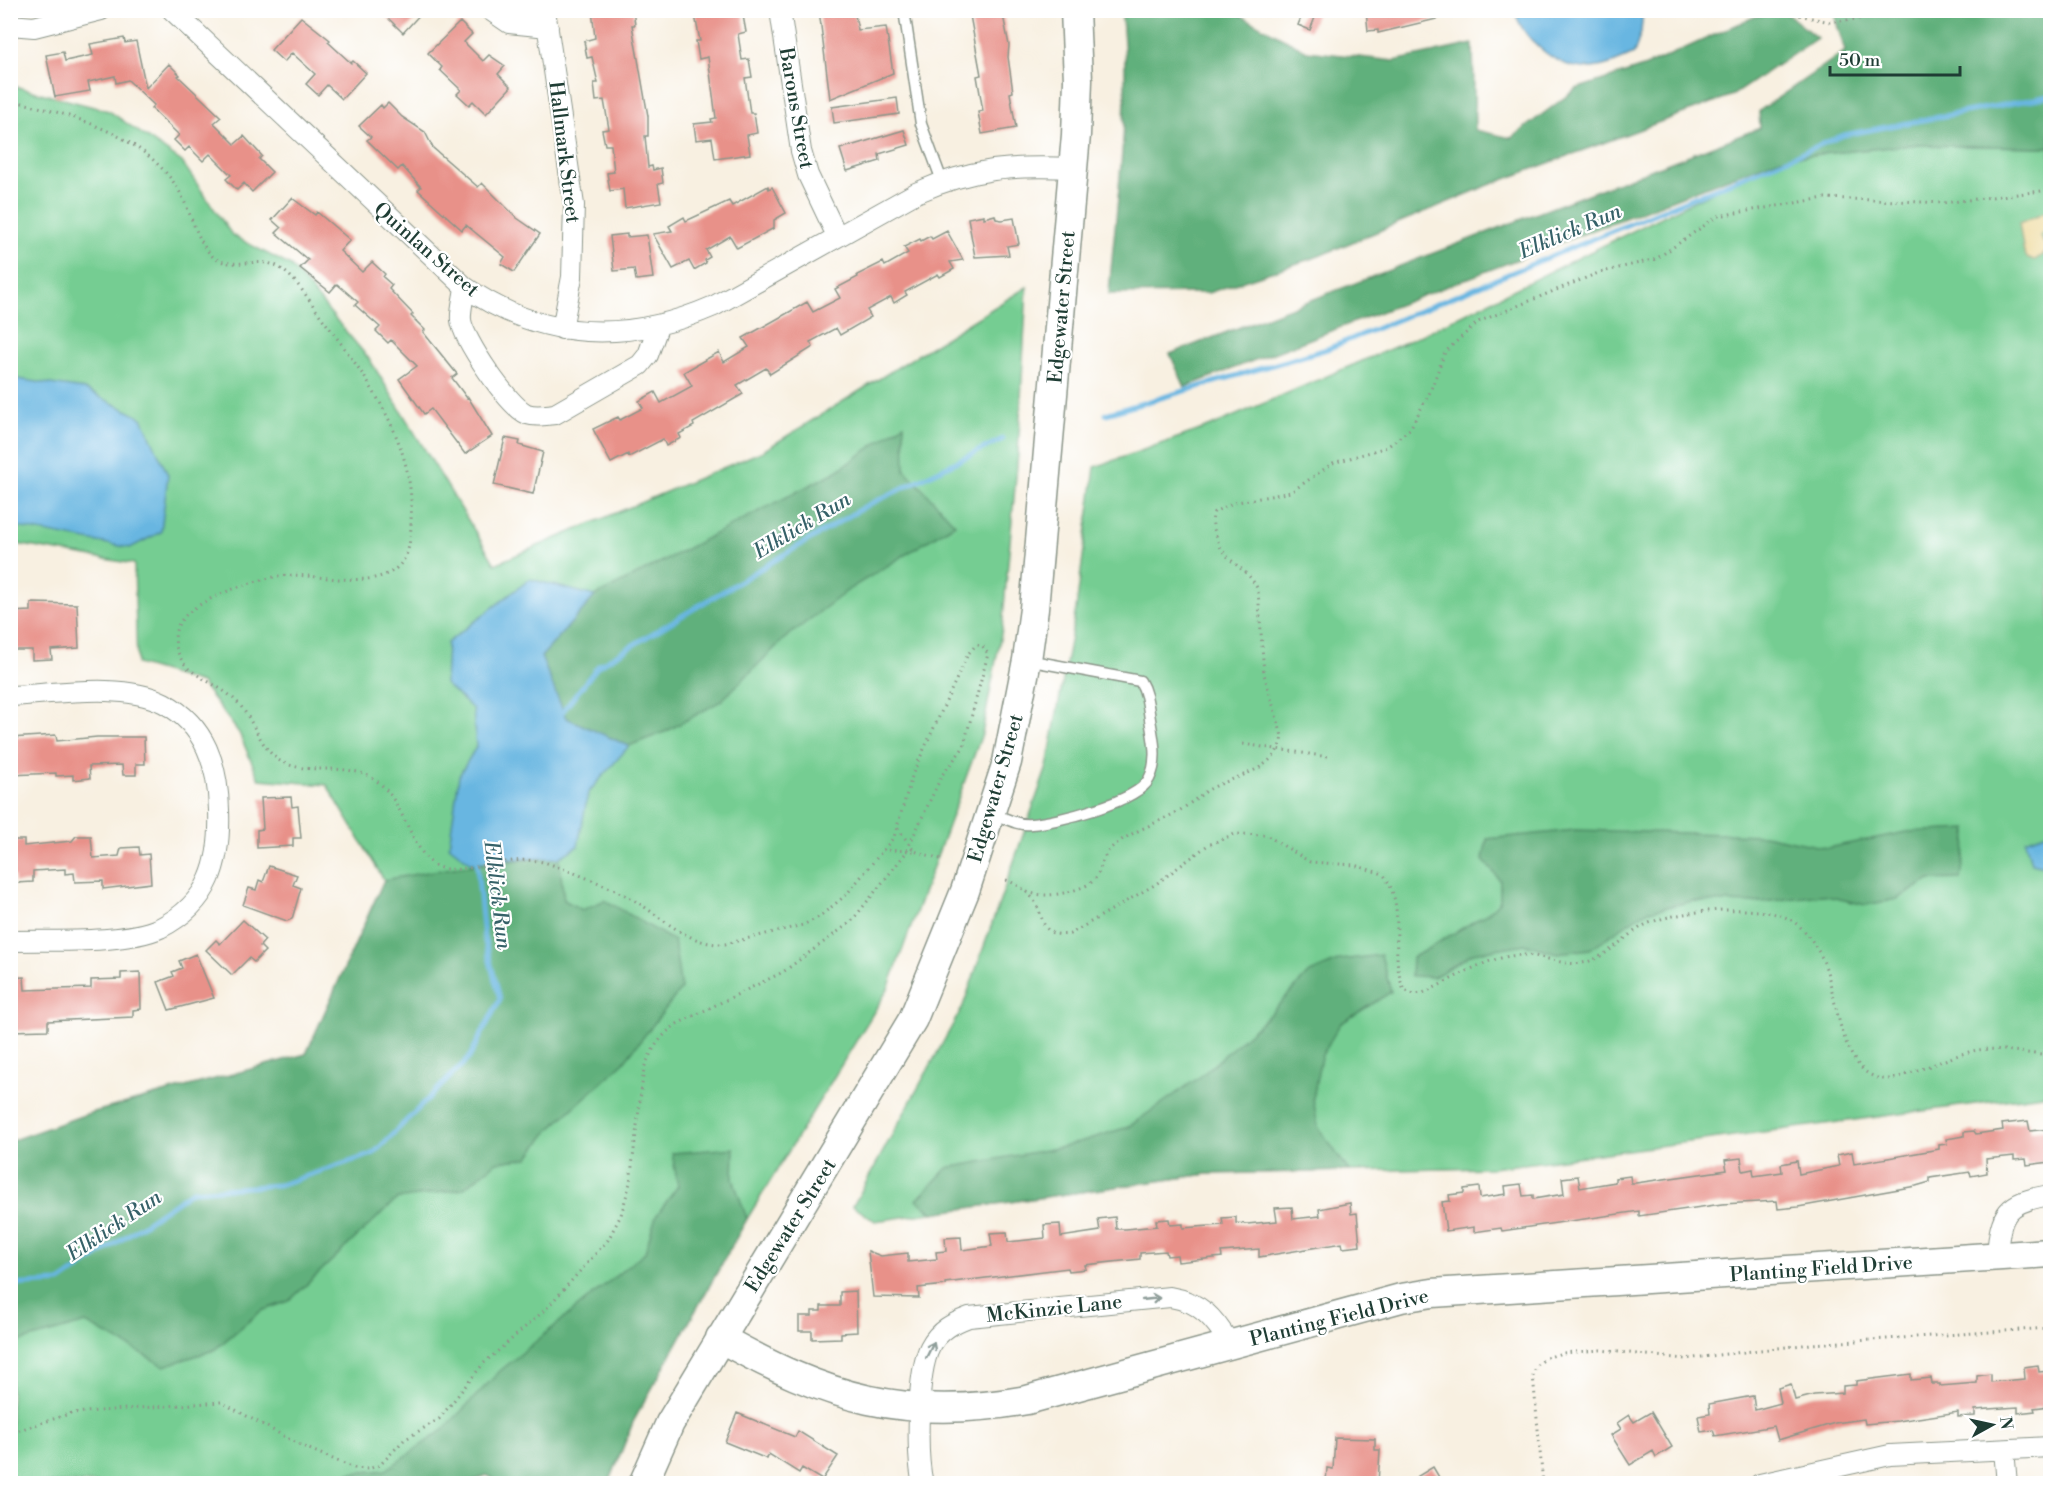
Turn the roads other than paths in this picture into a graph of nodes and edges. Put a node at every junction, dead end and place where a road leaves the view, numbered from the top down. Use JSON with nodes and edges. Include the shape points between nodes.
{"nodes":[{"id":1,"x":102,"y":10,"type":"edge"},
{"id":2,"x":172,"y":10,"type":"edge"},
{"id":3,"x":490,"y":10,"type":"edge"},
{"id":4,"x":780,"y":10,"type":"edge"},
{"id":5,"x":904,"y":10,"type":"edge"},
{"id":6,"x":1075,"y":10,"type":"edge"},
{"id":7,"x":547,"y":19,"type":"edge"},
{"id":8,"x":10,"y":25,"type":"edge"},
{"id":9,"x":1073,"y":168,"type":"junction"},
{"id":10,"x":942,"y":181,"type":"junction"},
{"id":11,"x":837,"y":236,"type":"junction"},
{"id":12,"x":465,"y":287,"type":"junction"},
{"id":13,"x":658,"y":327,"type":"junction"},
{"id":14,"x":562,"y":328,"type":"junction"},
{"id":15,"x":1027,"y":660,"type":"junction"},
{"id":16,"x":10,"y":696,"type":"edge"},
{"id":17,"x":991,"y":813,"type":"junction"},
{"id":18,"x":10,"y":941,"type":"edge"},
{"id":19,"x":2050,"y":1195,"type":"edge"},
{"id":20,"x":2050,"y":1253,"type":"edge"},
{"id":21,"x":1997,"y":1256,"type":"junction"},
{"id":22,"x":720,"y":1338,"type":"junction"},
{"id":23,"x":1230,"y":1344,"type":"junction"},
{"id":24,"x":921,"y":1407,"type":"junction"},
{"id":25,"x":2050,"y":1447,"type":"edge"},
{"id":26,"x":2004,"y":1450,"type":"junction"},
{"id":27,"x":643,"y":1484,"type":"edge"},
{"id":28,"x":923,"y":1484,"type":"edge"},
{"id":29,"x":1760,"y":1484,"type":"edge"},
{"id":30,"x":2007,"y":1484,"type":"edge"}],
"edges":[{"from":1,"to":8,"type":"street","via":[[34,27]]},
{"from":2,"to":12,"type":"street","name":"Quinlan Street"},
{"from":3,"to":7,"type":"street","via":[[509,23]]},
{"from":4,"to":11,"type":"street","name":"Barons Street","via":[[801,151]]},
{"from":5,"to":10,"type":"lane","via":[[921,124]]},
{"from":6,"to":9,"type":"street","name":"Edgewater Street","via":[[1078,80]]},
{"from":7,"to":14,"type":"street","name":"Hallmark Street","via":[[574,205],[572,277]]},
{"from":9,"to":10,"type":"street","name":"Quinlan Street","via":[[991,168]]},
{"from":9,"to":15,"type":"street","name":"Edgewater Street"},
{"from":10,"to":11,"type":"street","name":"Quinlan Street"},
{"from":11,"to":13,"type":"street","name":"Quinlan Street","via":[[714,306]]},
{"from":12,"to":13,"type":"street","via":[[461,320],[465,333],[514,406],[534,415],[555,414],[632,371],[648,355]]},
{"from":12,"to":14,"type":"street","name":"Quinlan Street","via":[[499,308]]},
{"from":13,"to":14,"type":"street","name":"Quinlan Street","via":[[627,332]]},
{"from":15,"to":17,"type":"street","name":"Edgewater Street","via":[[1007,762]]},
{"from":15,"to":17,"type":"lane","via":[[1140,681],[1145,690],[1155,751],[1153,765],[1142,788],[1117,803],[1030,825]]},
{"from":16,"to":18,"type":"street","via":[[122,692],[153,699],[181,714],[196,730],[215,766],[220,841],[216,864],[201,893],[177,918],[158,929],[121,937]]},
{"from":17,"to":22,"type":"street","name":"Edgewater Street","via":[[965,891],[913,1019]]},
{"from":19,"to":21,"type":"street","via":[[2026,1199],[2004,1215]]},
{"from":20,"to":21,"type":"street","name":"Planting Field Drive"},
{"from":21,"to":23,"type":"street","name":"Planting Field Drive","via":[[1432,1293]]},
{"from":22,"to":24,"type":"street","name":"Planting Field Drive","via":[[810,1384],[882,1403]]},
{"from":22,"to":27,"type":"street","name":"Edgewater Street","via":[[670,1423]]},
{"from":23,"to":24,"type":"street","name":"Planting Field Drive","via":[[1028,1400],[966,1409]]},
{"from":24,"to":23,"type":"street","name":"McKinzie Lane","one_way":true,"via":[[923,1371],[931,1345],[953,1323],[969,1317],[1170,1297],[1201,1307]]},
{"from":24,"to":28,"type":"street","name":"McKinzie Lane","via":[[919,1448]]},
{"from":25,"to":26,"type":"street"},
{"from":26,"to":29,"type":"street","via":[[1890,1455]]},
{"from":26,"to":30,"type":"street"}]}
